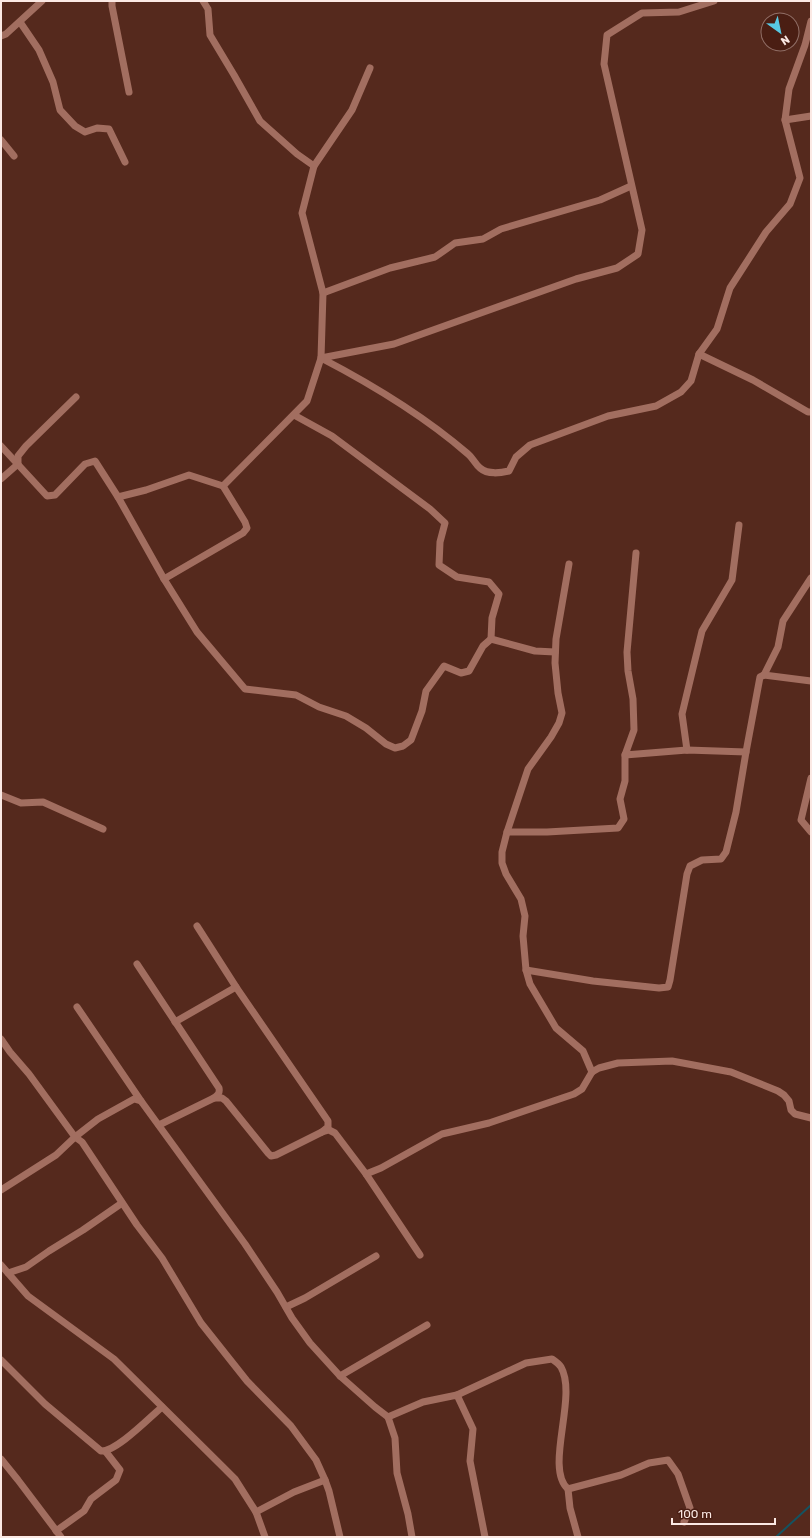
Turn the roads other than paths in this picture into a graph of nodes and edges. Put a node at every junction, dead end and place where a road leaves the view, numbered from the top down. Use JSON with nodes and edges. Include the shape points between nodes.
{"nodes":[{"id":1,"x":42,"y":1,"type":"edge"},
{"id":2,"x":112,"y":1,"type":"edge"},
{"id":3,"x":203,"y":1,"type":"edge"},
{"id":4,"x":714,"y":1,"type":"edge"},
{"id":5,"x":811,"y":21,"type":"edge"},
{"id":6,"x":20,"y":22,"type":"junction"},
{"id":7,"x":1,"y":36,"type":"edge"},
{"id":8,"x":370,"y":68,"type":"dead end"},
{"id":9,"x":129,"y":92,"type":"dead end"},
{"id":10,"x":811,"y":116,"type":"edge"},
{"id":11,"x":786,"y":120,"type":"junction"},
{"id":12,"x":1,"y":140,"type":"edge"},
{"id":13,"x":14,"y":156,"type":"dead end"},
{"id":14,"x":124,"y":162,"type":"dead end"},
{"id":15,"x":314,"y":166,"type":"junction"},
{"id":16,"x":631,"y":186,"type":"junction"},
{"id":17,"x":323,"y":293,"type":"junction"},
{"id":18,"x":699,"y":354,"type":"junction"},
{"id":19,"x":321,"y":358,"type":"junction"},
{"id":20,"x":76,"y":397,"type":"dead end"},
{"id":21,"x":811,"y":412,"type":"edge"},
{"id":22,"x":294,"y":415,"type":"junction"},
{"id":23,"x":1,"y":446,"type":"edge"},
{"id":24,"x":18,"y":464,"type":"junction"},
{"id":25,"x":1,"y":479,"type":"edge"},
{"id":26,"x":223,"y":486,"type":"junction"},
{"id":27,"x":118,"y":497,"type":"junction"},
{"id":28,"x":739,"y":525,"type":"dead end"},
{"id":29,"x":636,"y":552,"type":"dead end"},
{"id":30,"x":569,"y":564,"type":"dead end"},
{"id":31,"x":811,"y":578,"type":"edge"},
{"id":32,"x":164,"y":579,"type":"junction"},
{"id":33,"x":491,"y":639,"type":"junction"},
{"id":34,"x":555,"y":652,"type":"junction"},
{"id":35,"x":764,"y":675,"type":"junction"},
{"id":36,"x":811,"y":681,"type":"edge"},
{"id":37,"x":687,"y":750,"type":"junction"},
{"id":38,"x":746,"y":752,"type":"junction"},
{"id":39,"x":625,"y":755,"type":"junction"},
{"id":40,"x":811,"y":778,"type":"edge"},
{"id":41,"x":1,"y":795,"type":"edge"},
{"id":42,"x":103,"y":829,"type":"dead end"},
{"id":43,"x":507,"y":832,"type":"junction"},
{"id":44,"x":811,"y":832,"type":"edge"},
{"id":45,"x":197,"y":926,"type":"dead end"},
{"id":46,"x":137,"y":964,"type":"dead end"},
{"id":47,"x":526,"y":970,"type":"junction"},
{"id":48,"x":236,"y":987,"type":"junction"},
{"id":49,"x":76,"y":1007,"type":"dead end"},
{"id":50,"x":175,"y":1022,"type":"junction"},
{"id":51,"x":1,"y":1039,"type":"edge"},
{"id":52,"x":592,"y":1072,"type":"junction"},
{"id":53,"x":214,"y":1098,"type":"junction"},
{"id":54,"x":141,"y":1101,"type":"junction"},
{"id":55,"x":811,"y":1118,"type":"edge"},
{"id":56,"x":159,"y":1125,"type":"junction"},
{"id":57,"x":322,"y":1132,"type":"junction"},
{"id":58,"x":75,"y":1137,"type":"junction"},
{"id":59,"x":366,"y":1174,"type":"junction"},
{"id":60,"x":1,"y":1190,"type":"edge"},
{"id":61,"x":122,"y":1203,"type":"junction"},
{"id":62,"x":420,"y":1255,"type":"dead end"},
{"id":63,"x":376,"y":1256,"type":"dead end"},
{"id":64,"x":1,"y":1265,"type":"edge"},
{"id":65,"x":8,"y":1273,"type":"junction"},
{"id":66,"x":286,"y":1307,"type":"junction"},
{"id":67,"x":427,"y":1324,"type":"dead end"},
{"id":68,"x":1,"y":1360,"type":"edge"},
{"id":69,"x":340,"y":1376,"type":"junction"},
{"id":70,"x":458,"y":1395,"type":"junction"},
{"id":71,"x":162,"y":1407,"type":"junction"},
{"id":72,"x":388,"y":1417,"type":"junction"},
{"id":73,"x":106,"y":1452,"type":"junction"},
{"id":74,"x":1,"y":1459,"type":"edge"},
{"id":75,"x":325,"y":1480,"type":"junction"},
{"id":76,"x":568,"y":1489,"type":"junction"},
{"id":77,"x":256,"y":1512,"type":"junction"},
{"id":78,"x":684,"y":1522,"type":"dead end"},
{"id":79,"x":59,"y":1534,"type":"edge"},
{"id":80,"x":264,"y":1537,"type":"edge"},
{"id":81,"x":340,"y":1537,"type":"edge"},
{"id":82,"x":412,"y":1537,"type":"edge"},
{"id":83,"x":485,"y":1537,"type":"edge"},
{"id":84,"x":578,"y":1537,"type":"edge"}],
"edges":[{"from":1,"to":6,"type":"street"},
{"from":2,"to":9,"type":"street"},
{"from":3,"to":15,"type":"street","via":[[208,9],[210,35],[260,121]]},
{"from":4,"to":16,"type":"street","via":[[679,12],[642,13],[607,35],[604,64]]},
{"from":5,"to":11,"type":"street","via":[[789,89]]},
{"from":6,"to":7,"type":"street"},
{"from":6,"to":14,"type":"street","via":[[39,50],[53,82],[60,110],[75,126],[85,132],[97,128],[109,129]]},
{"from":8,"to":15,"type":"street","via":[[352,110]]},
{"from":10,"to":11,"type":"street"},
{"from":11,"to":18,"type":"street","via":[[800,178],[790,204],[766,232],[730,288],[717,329]]},
{"from":12,"to":13,"type":"street"},
{"from":15,"to":17,"type":"street","via":[[302,213]]},
{"from":16,"to":17,"type":"street","via":[[600,200],[500,229],[484,239],[455,243],[435,257],[390,268]]},
{"from":16,"to":19,"type":"street","via":[[642,230],[638,254],[617,268],[576,279],[394,344]]},
{"from":17,"to":19,"type":"street"},
{"from":18,"to":19,"type":"street","via":[[691,381],[681,392],[650,408],[608,416],[530,445],[516,456],[509,471],[496,474],[480,468],[470,455],[416,413],[365,381]]},
{"from":18,"to":21,"type":"street"},
{"from":19,"to":22,"type":"street","via":[[308,401]]},
{"from":20,"to":24,"type":"street","via":[[26,446],[18,456]]},
{"from":22,"to":26,"type":"street"},
{"from":22,"to":33,"type":"street","via":[[332,436],[445,523],[440,542],[439,565],[457,577],[489,582],[499,594],[492,618]]},
{"from":23,"to":24,"type":"street"},
{"from":24,"to":25,"type":"street"},
{"from":24,"to":27,"type":"street","via":[[47,496],[55,495],[85,464],[95,461]]},
{"from":26,"to":27,"type":"street","via":[[189,474]]},
{"from":26,"to":32,"type":"street","via":[[245,522],[246,528],[243,533]]},
{"from":27,"to":32,"type":"street"},
{"from":28,"to":37,"type":"street","via":[[732,580],[702,631],[682,714]]},
{"from":29,"to":39,"type":"street","via":[[627,652],[634,730]]},
{"from":30,"to":34,"type":"street"},
{"from":31,"to":35,"type":"street","via":[[783,621],[778,647]]},
{"from":32,"to":33,"type":"street","via":[[197,632],[245,689],[296,695],[319,707],[346,716],[395,748],[411,740],[422,711],[426,691],[444,666],[461,673],[469,671],[483,646]]},
{"from":33,"to":34,"type":"street","via":[[535,651]]},
{"from":34,"to":43,"type":"street","via":[[562,712],[551,737],[528,769]]},
{"from":35,"to":36,"type":"street"},
{"from":35,"to":38,"type":"street","via":[[759,681]]},
{"from":37,"to":38,"type":"street"},
{"from":37,"to":39,"type":"street"},
{"from":38,"to":47,"type":"street","via":[[726,852],[721,858],[694,863],[687,874],[668,987],[593,981]]},
{"from":39,"to":43,"type":"street","via":[[625,781],[620,799],[624,819],[618,828]]},
{"from":40,"to":44,"type":"street","via":[[801,820]]},
{"from":41,"to":42,"type":"street","via":[[21,803],[43,802]]},
{"from":43,"to":47,"type":"street","via":[[502,864],[521,899],[525,916],[523,936]]},
{"from":45,"to":48,"type":"street"},
{"from":46,"to":50,"type":"street"},
{"from":47,"to":52,"type":"street","via":[[530,984],[556,1028],[583,1051]]},
{"from":48,"to":50,"type":"street"},
{"from":48,"to":57,"type":"street","via":[[328,1121],[328,1127]]},
{"from":49,"to":54,"type":"street"},
{"from":50,"to":53,"type":"street","via":[[219,1088]]},
{"from":51,"to":58,"type":"street"},
{"from":52,"to":55,"type":"street","via":[[618,1063],[672,1061],[731,1072],[778,1091],[789,1101],[795,1114]]},
{"from":52,"to":59,"type":"street","via":[[582,1088],[574,1094],[489,1123],[442,1134]]},
{"from":53,"to":56,"type":"street"},
{"from":53,"to":57,"type":"street","via":[[226,1100],[271,1156],[276,1156]]},
{"from":54,"to":56,"type":"street"},
{"from":54,"to":58,"type":"street","via":[[129,1101],[98,1119]]},
{"from":56,"to":66,"type":"street","via":[[245,1244]]},
{"from":57,"to":59,"type":"street","via":[[329,1130],[336,1133]]},
{"from":58,"to":60,"type":"street","via":[[56,1155]]},
{"from":58,"to":61,"type":"street","via":[[82,1142]]},
{"from":59,"to":62,"type":"street"},
{"from":61,"to":65,"type":"street","via":[[26,1267]]},
{"from":61,"to":75,"type":"street","via":[[162,1258],[201,1323],[247,1381],[291,1426],[316,1460]]},
{"from":63,"to":66,"type":"street"},
{"from":64,"to":65,"type":"street"},
{"from":65,"to":71,"type":"street","via":[[28,1296],[114,1359]]},
{"from":66,"to":69,"type":"street","via":[[310,1343]]},
{"from":67,"to":69,"type":"street"},
{"from":68,"to":73,"type":"street","via":[[45,1404],[101,1452]]},
{"from":69,"to":72,"type":"street"},
{"from":70,"to":72,"type":"street","via":[[423,1402]]},
{"from":70,"to":76,"type":"street","via":[[526,1363],[552,1359],[561,1367],[567,1388],[559,1469],[563,1484]]},
{"from":70,"to":83,"type":"street","via":[[473,1428],[470,1461]]},
{"from":71,"to":73,"type":"street","via":[[123,1441]]},
{"from":71,"to":77,"type":"street","via":[[235,1479]]},
{"from":72,"to":82,"type":"street","via":[[395,1438],[397,1473]]},
{"from":73,"to":79,"type":"street","via":[[120,1470],[116,1480],[92,1499],[84,1511]]},
{"from":74,"to":79,"type":"street"},
{"from":75,"to":77,"type":"street","via":[[294,1492]]},
{"from":75,"to":81,"type":"street"},
{"from":76,"to":78,"type":"street","via":[[621,1475],[649,1463],[668,1460],[678,1474],[690,1508]]},
{"from":76,"to":84,"type":"street"},
{"from":77,"to":80,"type":"street"}]}
